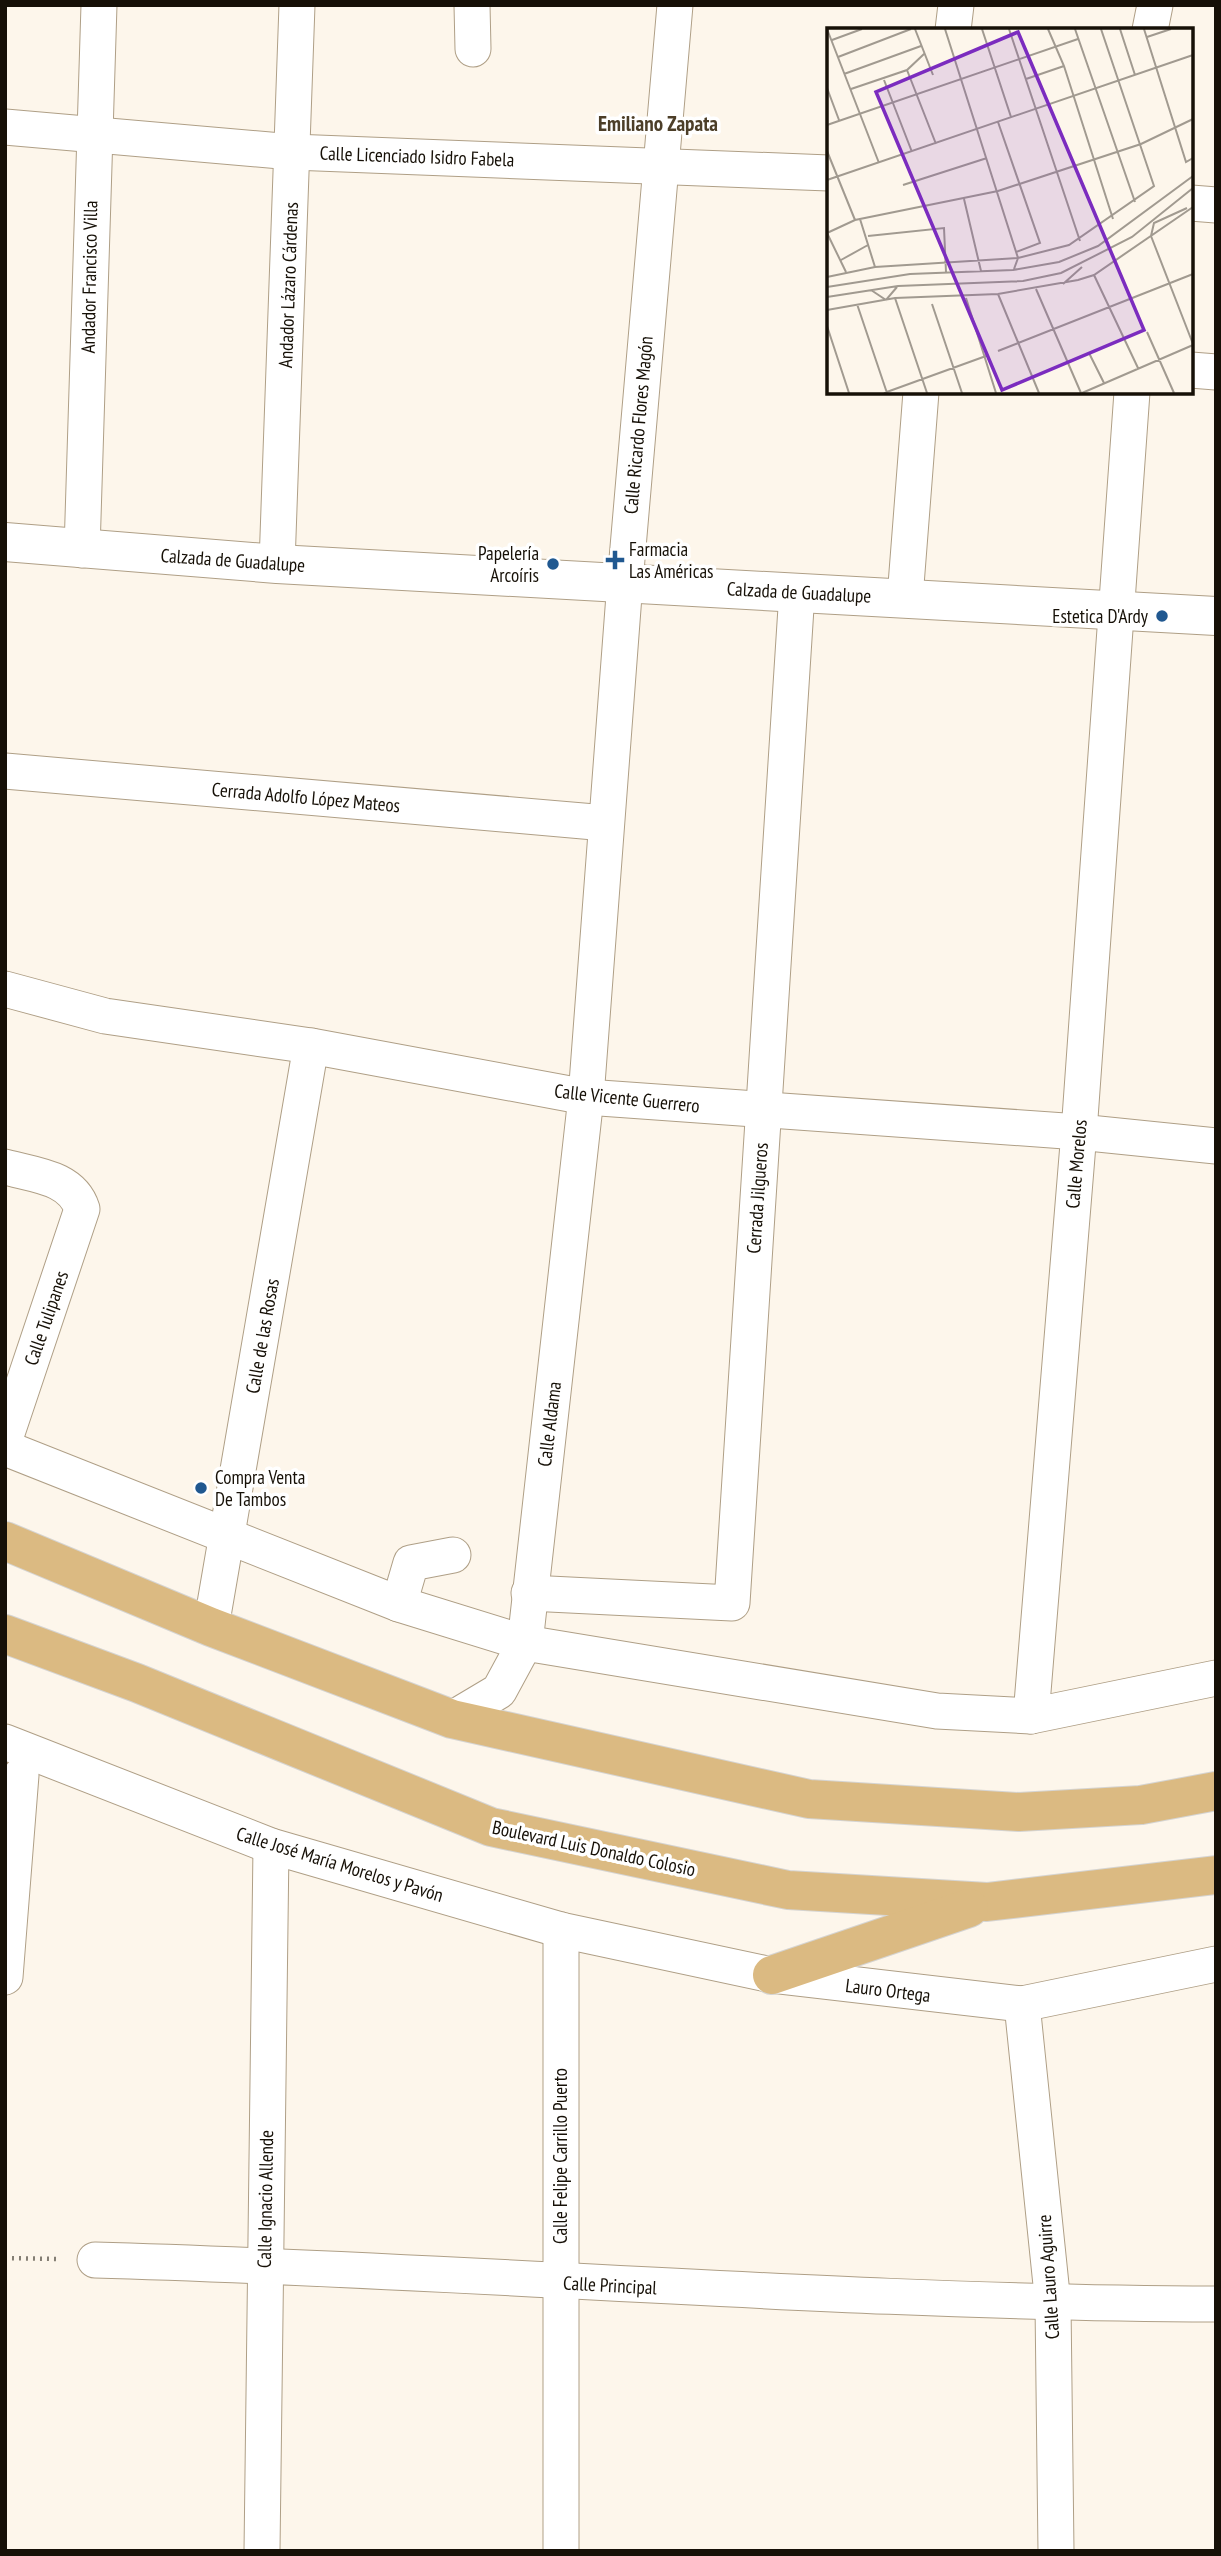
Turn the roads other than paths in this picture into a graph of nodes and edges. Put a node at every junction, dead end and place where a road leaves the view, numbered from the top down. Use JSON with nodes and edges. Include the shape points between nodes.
{"nodes":[{"id":1,"x":99,"y":5,"type":"edge"},
{"id":2,"x":297,"y":5,"type":"edge"},
{"id":3,"x":472,"y":5,"type":"edge"},
{"id":4,"x":675,"y":5,"type":"edge"},
{"id":5,"x":956,"y":5,"type":"edge"},
{"id":6,"x":1154,"y":5,"type":"edge"},
{"id":7,"x":953,"y":28,"type":"edge"},
{"id":8,"x":1150,"y":28,"type":"edge"},
{"id":9,"x":473,"y":50,"type":"dead end"},
{"id":10,"x":5,"y":127,"type":"edge"},
{"id":11,"x":93,"y":136,"type":"junction"},
{"id":12,"x":292,"y":152,"type":"junction"},
{"id":13,"x":660,"y":165,"type":"junction"},
{"id":14,"x":827,"y":173,"type":"edge"},
{"id":15,"x":1193,"y":203,"type":"edge"},
{"id":16,"x":1216,"y":205,"type":"edge"},
{"id":17,"x":1193,"y":370,"type":"edge"},
{"id":18,"x":1216,"y":372,"type":"edge"},
{"id":19,"x":921,"y":394,"type":"edge"},
{"id":20,"x":1132,"y":394,"type":"edge"},
{"id":21,"x":5,"y":542,"type":"edge"},
{"id":22,"x":82,"y":550,"type":"junction"},
{"id":23,"x":277,"y":564,"type":"junction"},
{"id":24,"x":625,"y":582,"type":"junction"},
{"id":25,"x":797,"y":592,"type":"junction"},
{"id":26,"x":905,"y":598,"type":"junction"},
{"id":27,"x":1114,"y":611,"type":"junction"},
{"id":28,"x":1216,"y":616,"type":"edge"},
{"id":29,"x":5,"y":771,"type":"edge"},
{"id":30,"x":606,"y":823,"type":"junction"},
{"id":31,"x":5,"y":989,"type":"edge"},
{"id":32,"x":311,"y":1046,"type":"junction"},
{"id":33,"x":586,"y":1097,"type":"junction"},
{"id":34,"x":762,"y":1110,"type":"junction"},
{"id":35,"x":1079,"y":1132,"type":"junction"},
{"id":36,"x":1216,"y":1146,"type":"edge"},
{"id":37,"x":5,"y":1167,"type":"edge"},
{"id":38,"x":5,"y":1439,"type":"edge"},
{"id":39,"x":5,"y":1448,"type":"edge"},
{"id":40,"x":227,"y":1538,"type":"junction"},
{"id":41,"x":5,"y":1541,"type":"edge"},
{"id":42,"x":453,"y":1555,"type":"dead end"},
{"id":43,"x":5,"y":1556,"type":"edge"},
{"id":44,"x":530,"y":1593,"type":"junction"},
{"id":45,"x":157,"y":1602,"type":"junction"},
{"id":46,"x":399,"y":1604,"type":"junction"},
{"id":47,"x":5,"y":1619,"type":"edge"},
{"id":48,"x":211,"y":1627,"type":"junction"},
{"id":49,"x":5,"y":1634,"type":"edge"},
{"id":50,"x":525,"y":1643,"type":"junction"},
{"id":51,"x":1216,"y":1678,"type":"edge"},
{"id":52,"x":137,"y":1683,"type":"junction"},
{"id":53,"x":1031,"y":1716,"type":"junction"},
{"id":54,"x":452,"y":1719,"type":"junction"},
{"id":55,"x":5,"y":1742,"type":"edge"},
{"id":56,"x":21,"y":1775,"type":"dead end"},
{"id":57,"x":1216,"y":1791,"type":"edge"},
{"id":58,"x":271,"y":1846,"type":"junction"},
{"id":59,"x":1216,"y":1875,"type":"edge"},
{"id":60,"x":987,"y":1902,"type":"junction"},
{"id":61,"x":561,"y":1930,"type":"junction"},
{"id":62,"x":1216,"y":1964,"type":"edge"},
{"id":63,"x":772,"y":1975,"type":"junction"},
{"id":64,"x":5,"y":1977,"type":"edge"},
{"id":65,"x":1023,"y":2004,"type":"junction"},
{"id":66,"x":95,"y":2260,"type":"road end"},
{"id":67,"x":264,"y":2265,"type":"junction"},
{"id":68,"x":560,"y":2283,"type":"junction"},
{"id":69,"x":1053,"y":2304,"type":"junction"},
{"id":70,"x":1216,"y":2304,"type":"edge"},
{"id":71,"x":262,"y":2551,"type":"edge"},
{"id":72,"x":561,"y":2551,"type":"edge"},
{"id":73,"x":1056,"y":2551,"type":"edge"}],
"edges":[{"from":1,"to":11,"type":"street","name":"Andador Francisco Villa"},
{"from":2,"to":12,"type":"street","name":"Andador Lázaro Cárdenas"},
{"from":3,"to":9,"type":"street"},
{"from":4,"to":13,"type":"street","name":"Calle Ricardo Flores Magón"},
{"from":5,"to":7,"type":"street"},
{"from":6,"to":8,"type":"street"},
{"from":10,"to":11,"type":"street","name":"Calle Licenciado Isidro Fabela"},
{"from":11,"to":12,"type":"street","name":"Calle Licenciado Isidro Fabela"},
{"from":11,"to":22,"type":"street","name":"Andador Francisco Villa"},
{"from":12,"to":13,"type":"street","name":"Calle Licenciado Isidro Fabela"},
{"from":12,"to":23,"type":"street","name":"Andador Lázaro Cárdenas"},
{"from":13,"to":14,"type":"street","name":"Calle Licenciado Isidro Fabela"},
{"from":13,"to":24,"type":"street","name":"Calle Ricardo Flores Magón"},
{"from":15,"to":16,"type":"street"},
{"from":17,"to":18,"type":"street"},
{"from":19,"to":26,"type":"street"},
{"from":20,"to":27,"type":"street","name":"Calle Morelos"},
{"from":21,"to":22,"type":"street","name":"Calzada de Guadalupe"},
{"from":22,"to":23,"type":"street","name":"Calzada de Guadalupe"},
{"from":23,"to":24,"type":"street","name":"Calzada de Guadalupe"},
{"from":24,"to":25,"type":"street","name":"Calzada de Guadalupe"},
{"from":24,"to":30,"type":"street","name":"Calle Ricardo Flores Magón"},
{"from":25,"to":26,"type":"street","name":"Calzada de Guadalupe"},
{"from":25,"to":34,"type":"street","name":"Cerrada Jilgueros"},
{"from":26,"to":27,"type":"street","name":"Calzada de Guadalupe"},
{"from":27,"to":28,"type":"street","name":"Calzada de Guadalupe"},
{"from":27,"to":35,"type":"street","name":"Calle Morelos"},
{"from":29,"to":30,"type":"street","name":"Cerrada Adolfo López Mateos"},
{"from":30,"to":33,"type":"street","name":"Calle Ricardo Flores Magón"},
{"from":31,"to":32,"type":"street","name":"Calle Vicente Guerrero","via":[[105,1016]]},
{"from":32,"to":33,"type":"street","name":"Calle Vicente Guerrero"},
{"from":32,"to":40,"type":"street","name":"Calle de las Rosas"},
{"from":33,"to":34,"type":"street","name":"Calle Vicente Guerrero"},
{"from":33,"to":44,"type":"street","name":"Calle Aldama"},
{"from":34,"to":35,"type":"street","name":"Calle Vicente Guerrero"},
{"from":34,"to":44,"type":"street","name":"Cerrada Jilgueros","via":[[732,1603]]},
{"from":35,"to":36,"type":"street","name":"Calle Vicente Guerrero"},
{"from":35,"to":53,"type":"street","name":"Calle Morelos"},
{"from":37,"to":38,"type":"street","name":"Calle Tulipanes","via":[[66,1185],[78,1196],[82,1209]]},
{"from":39,"to":40,"type":"street"},
{"from":40,"to":46,"type":"street"},
{"from":40,"to":48,"type":"street","name":"Calle de las Rosas"},
{"from":41,"to":45,"type":"highway"},
{"from":42,"to":46,"type":"street","via":[[411,1563]]},
{"from":43,"to":45,"type":"highway","via":[[141,1604]]},
{"from":44,"to":50,"type":"street","name":"Calle Aldama"},
{"from":45,"to":48,"type":"highway"},
{"from":46,"to":50,"type":"street"},
{"from":47,"to":52,"type":"highway","via":[[121,1667]]},
{"from":48,"to":54,"type":"highway"},
{"from":49,"to":52,"type":"highway","name":"Boulevard Luis Donaldo Colosio"},
{"from":50,"to":53,"type":"street","via":[[937,1711]]},
{"from":50,"to":54,"type":"street","name":"Calle Aldama","via":[[499,1691]]},
{"from":51,"to":53,"type":"street"},
{"from":52,"to":60,"type":"highway","name":"Boulevard Luis Donaldo Colosio","via":[[491,1827],[788,1890]]},
{"from":54,"to":57,"type":"highway","via":[[810,1799],[1019,1812],[1141,1805]]},
{"from":55,"to":58,"type":"street","name":"Calle José María Morelos y Pavón"},
{"from":56,"to":64,"type":"street"},
{"from":58,"to":61,"type":"street","name":"Calle José María Morelos y Pavón"},
{"from":58,"to":67,"type":"street","name":"Calle Ignacio Allende"},
{"from":59,"to":60,"type":"highway","name":"Boulevard Luis Donaldo Colosio"},
{"from":60,"to":63,"type":"highway"},
{"from":61,"to":63,"type":"street","name":"Lauro Ortega"},
{"from":61,"to":68,"type":"street","name":"Calle Felipe Carrillo Puerto"},
{"from":62,"to":65,"type":"street","name":"Lauro Ortega"},
{"from":63,"to":65,"type":"street","name":"Lauro Ortega"},
{"from":65,"to":69,"type":"street","name":"Calle Lauro Aguirre"},
{"from":66,"to":67,"type":"street","name":"Calle Principal"},
{"from":67,"to":68,"type":"street","name":"Calle Principal"},
{"from":67,"to":71,"type":"street","name":"Calle Ignacio Allende"},
{"from":68,"to":69,"type":"street","name":"Calle Principal"},
{"from":68,"to":72,"type":"street","name":"Calle Felipe Carrillo Puerto"},
{"from":69,"to":70,"type":"street","name":"Calle Principal"},
{"from":69,"to":73,"type":"street","name":"Calle Lauro Aguirre"}]}
